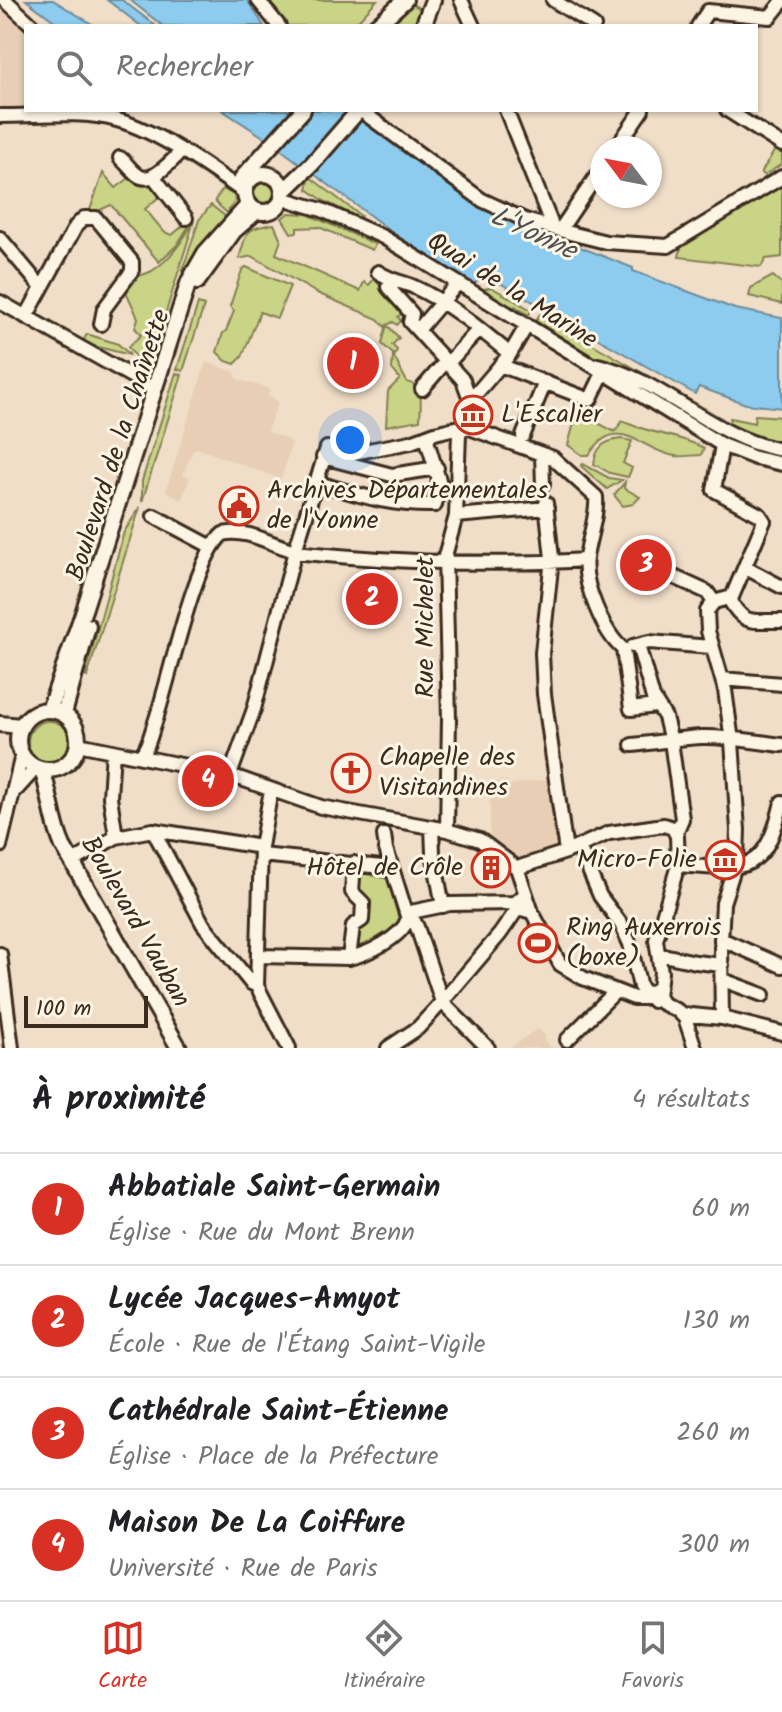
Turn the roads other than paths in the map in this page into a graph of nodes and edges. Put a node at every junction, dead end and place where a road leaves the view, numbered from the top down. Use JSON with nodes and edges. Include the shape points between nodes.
{"nodes":[{"id":1,"x":5,"y":0,"type":"edge"},
{"id":2,"x":258,"y":0,"type":"edge"},
{"id":3,"x":405,"y":0,"type":"edge"},
{"id":4,"x":433,"y":0,"type":"edge"},
{"id":5,"x":461,"y":0,"type":"edge"},
{"id":6,"x":553,"y":0,"type":"edge"},
{"id":7,"x":697,"y":0,"type":"edge"},
{"id":8,"x":782,"y":2,"type":"edge"},
{"id":9,"x":708,"y":11,"type":"junction"},
{"id":10,"x":31,"y":24,"type":"edge"},
{"id":11,"x":277,"y":24,"type":"edge"},
{"id":12,"x":378,"y":24,"type":"edge"},
{"id":13,"x":424,"y":24,"type":"edge"},
{"id":14,"x":472,"y":24,"type":"edge"},
{"id":15,"x":591,"y":24,"type":"edge"},
{"id":16,"x":699,"y":24,"type":"edge"},
{"id":17,"x":301,"y":112,"type":"edge"},
{"id":18,"x":358,"y":112,"type":"edge"},
{"id":19,"x":363,"y":112,"type":"edge"},
{"id":20,"x":507,"y":112,"type":"edge"},
{"id":21,"x":641,"y":112,"type":"edge"},
{"id":22,"x":730,"y":112,"type":"edge"},
{"id":23,"x":93,"y":113,"type":"edge"},
{"id":24,"x":0,"y":116,"type":"edge"},
{"id":25,"x":624,"y":136,"type":"edge"},
{"id":26,"x":782,"y":145,"type":"edge"},
{"id":27,"x":181,"y":152,"type":"junction"},
{"id":28,"x":120,"y":158,"type":"dead end"},
{"id":29,"x":153,"y":176,"type":"junction"},
{"id":30,"x":782,"y":177,"type":"edge"},
{"id":31,"x":590,"y":184,"type":"edge"},
{"id":32,"x":251,"y":190,"type":"junction"},
{"id":33,"x":282,"y":195,"type":"junction"},
{"id":34,"x":186,"y":218,"type":"dead end"},
{"id":35,"x":557,"y":229,"type":"junction"},
{"id":36,"x":0,"y":238,"type":"edge"},
{"id":37,"x":373,"y":269,"type":"dead end"},
{"id":38,"x":393,"y":282,"type":"junction"},
{"id":39,"x":458,"y":283,"type":"junction"},
{"id":40,"x":42,"y":288,"type":"junction"},
{"id":41,"x":0,"y":302,"type":"edge"},
{"id":42,"x":441,"y":303,"type":"junction"},
{"id":43,"x":26,"y":317,"type":"junction"},
{"id":44,"x":101,"y":324,"type":"dead end"},
{"id":45,"x":527,"y":325,"type":"junction"},
{"id":46,"x":479,"y":329,"type":"junction"},
{"id":47,"x":418,"y":330,"type":"junction"},
{"id":48,"x":510,"y":354,"type":"junction"},
{"id":49,"x":448,"y":361,"type":"junction"},
{"id":50,"x":589,"y":363,"type":"junction"},
{"id":51,"x":500,"y":365,"type":"junction"},
{"id":52,"x":603,"y":373,"type":"junction"},
{"id":53,"x":545,"y":382,"type":"junction"},
{"id":54,"x":154,"y":389,"type":"junction"},
{"id":55,"x":422,"y":389,"type":"dead end"},
{"id":56,"x":473,"y":398,"type":"junction"},
{"id":57,"x":464,"y":426,"type":"junction"},
{"id":58,"x":426,"y":437,"type":"junction"},
{"id":59,"x":520,"y":441,"type":"junction"},
{"id":60,"x":716,"y":442,"type":"junction"},
{"id":61,"x":782,"y":450,"type":"edge"},
{"id":62,"x":542,"y":454,"type":"junction"},
{"id":63,"x":352,"y":459,"type":"junction"},
{"id":64,"x":782,"y":464,"type":"edge"},
{"id":65,"x":437,"y":468,"type":"junction"},
{"id":66,"x":315,"y":482,"type":"junction"},
{"id":67,"x":543,"y":485,"type":"dead end"},
{"id":68,"x":154,"y":516,"type":"dead end"},
{"id":69,"x":456,"y":516,"type":"junction"},
{"id":70,"x":212,"y":547,"type":"junction"},
{"id":71,"x":295,"y":551,"type":"junction"},
{"id":72,"x":585,"y":560,"type":"junction"},
{"id":73,"x":445,"y":561,"type":"junction"},
{"id":74,"x":551,"y":563,"type":"junction"},
{"id":75,"x":746,"y":568,"type":"junction"},
{"id":76,"x":672,"y":576,"type":"dead end"},
{"id":77,"x":782,"y":587,"type":"edge"},
{"id":78,"x":731,"y":596,"type":"junction"},
{"id":79,"x":711,"y":606,"type":"junction"},
{"id":80,"x":782,"y":621,"type":"edge"},
{"id":81,"x":638,"y":645,"type":"junction"},
{"id":82,"x":711,"y":647,"type":"junction"},
{"id":83,"x":623,"y":649,"type":"junction"},
{"id":84,"x":722,"y":679,"type":"junction"},
{"id":85,"x":782,"y":684,"type":"edge"},
{"id":86,"x":656,"y":706,"type":"junction"},
{"id":87,"x":59,"y":709,"type":"junction"},
{"id":88,"x":0,"y":724,"type":"edge"},
{"id":89,"x":0,"y":732,"type":"edge"},
{"id":90,"x":20,"y":733,"type":"junction"},
{"id":91,"x":731,"y":737,"type":"junction"},
{"id":92,"x":671,"y":741,"type":"junction"},
{"id":93,"x":78,"y":744,"type":"junction"},
{"id":94,"x":632,"y":745,"type":"dead end"},
{"id":95,"x":782,"y":745,"type":"edge"},
{"id":96,"x":113,"y":751,"type":"junction"},
{"id":97,"x":145,"y":754,"type":"junction"},
{"id":98,"x":22,"y":755,"type":"junction"},
{"id":99,"x":62,"y":767,"type":"junction"},
{"id":100,"x":39,"y":769,"type":"junction"},
{"id":101,"x":230,"y":775,"type":"junction"},
{"id":102,"x":271,"y":790,"type":"junction"},
{"id":103,"x":15,"y":791,"type":"junction"},
{"id":104,"x":782,"y":802,"type":"edge"},
{"id":105,"x":54,"y":818,"type":"junction"},
{"id":106,"x":387,"y":820,"type":"junction"},
{"id":107,"x":432,"y":827,"type":"junction"},
{"id":108,"x":153,"y":830,"type":"junction"},
{"id":109,"x":447,"y":830,"type":"junction"},
{"id":110,"x":676,"y":833,"type":"junction"},
{"id":111,"x":384,"y":835,"type":"junction"},
{"id":112,"x":116,"y":837,"type":"junction"},
{"id":113,"x":0,"y":846,"type":"edge"},
{"id":114,"x":579,"y":847,"type":"junction"},
{"id":115,"x":261,"y":851,"type":"junction"},
{"id":116,"x":566,"y":852,"type":"junction"},
{"id":117,"x":72,"y":862,"type":"junction"},
{"id":118,"x":360,"y":864,"type":"junction"},
{"id":119,"x":735,"y":864,"type":"junction"},
{"id":120,"x":678,"y":865,"type":"junction"},
{"id":121,"x":392,"y":868,"type":"junction"},
{"id":122,"x":517,"y":868,"type":"junction"},
{"id":123,"x":524,"y":893,"type":"junction"},
{"id":124,"x":443,"y":906,"type":"junction"},
{"id":125,"x":532,"y":912,"type":"junction"},
{"id":126,"x":407,"y":916,"type":"junction"},
{"id":127,"x":721,"y":942,"type":"junction"},
{"id":128,"x":0,"y":954,"type":"edge"},
{"id":129,"x":658,"y":954,"type":"junction"},
{"id":130,"x":258,"y":956,"type":"junction"},
{"id":131,"x":349,"y":958,"type":"junction"},
{"id":132,"x":722,"y":965,"type":"junction"},
{"id":133,"x":782,"y":966,"type":"edge"},
{"id":134,"x":723,"y":980,"type":"junction"},
{"id":135,"x":257,"y":986,"type":"junction"},
{"id":136,"x":651,"y":988,"type":"junction"},
{"id":137,"x":615,"y":992,"type":"junction"},
{"id":138,"x":763,"y":995,"type":"dead end"},
{"id":139,"x":442,"y":1002,"type":"junction"},
{"id":140,"x":681,"y":1014,"type":"junction"},
{"id":141,"x":722,"y":1018,"type":"junction"},
{"id":142,"x":5,"y":1032,"type":"edge"},
{"id":143,"x":782,"y":1033,"type":"edge"},
{"id":144,"x":567,"y":1040,"type":"dead end"},
{"id":145,"x":12,"y":1048,"type":"edge"},
{"id":146,"x":179,"y":1048,"type":"edge"},
{"id":147,"x":289,"y":1048,"type":"edge"},
{"id":148,"x":388,"y":1048,"type":"edge"},
{"id":149,"x":488,"y":1048,"type":"edge"},
{"id":150,"x":686,"y":1048,"type":"edge"},
{"id":151,"x":695,"y":1048,"type":"edge"}],
"edges":[{"from":1,"to":10,"type":"street"},
{"from":2,"to":11,"type":"street"},
{"from":3,"to":12,"type":"main road"},
{"from":4,"to":13,"type":"main road"},
{"from":5,"to":14,"type":"street"},
{"from":6,"to":15,"type":"street"},
{"from":7,"to":9,"type":"street"},
{"from":8,"to":9,"type":"street","via":[[770,17]]},
{"from":9,"to":16,"type":"street"},
{"from":17,"to":32,"type":"main road","via":[[263,156]]},
{"from":18,"to":33,"type":"main road"},
{"from":19,"to":35,"type":"street","via":[[482,200]]},
{"from":20,"to":35,"type":"street"},
{"from":21,"to":25,"type":"street"},
{"from":22,"to":26,"type":"street"},
{"from":23,"to":24,"type":"street"},
{"from":23,"to":27,"type":"street","via":[[132,125]]},
{"from":27,"to":29,"type":"street"},
{"from":27,"to":32,"type":"street"},
{"from":28,"to":29,"type":"street","via":[[140,177]]},
{"from":29,"to":34,"type":"street"},
{"from":30,"to":35,"type":"street","via":[[668,246],[606,242]]},
{"from":31,"to":35,"type":"street"},
{"from":32,"to":33,"type":"main road","via":[[275,178]]},
{"from":32,"to":33,"type":"main road","via":[[271,210]]},
{"from":32,"to":54,"type":"main road","via":[[194,270]]},
{"from":32,"to":87,"type":"main road","name":"Boulevard de la Chaînette","via":[[234,231],[195,286]]},
{"from":33,"to":39,"type":"street","name":"Quai de la Marine","via":[[370,230]]},
{"from":36,"to":40,"type":"street"},
{"from":37,"to":38,"type":"street"},
{"from":38,"to":42,"type":"street","via":[[411,285]]},
{"from":38,"to":47,"type":"street","via":[[388,287],[412,314],[410,322]]},
{"from":39,"to":42,"type":"street"},
{"from":39,"to":45,"type":"street","name":"Quai de la Marine"},
{"from":40,"to":43,"type":"street"},
{"from":40,"to":44,"type":"street","via":[[79,222],[96,218],[130,257],[132,267],[104,309]]},
{"from":41,"to":43,"type":"street"},
{"from":42,"to":46,"type":"street"},
{"from":42,"to":47,"type":"street"},
{"from":43,"to":54,"type":"street"},
{"from":45,"to":48,"type":"street"},
{"from":45,"to":50,"type":"street","name":"Quai de la Marine"},
{"from":46,"to":48,"type":"street"},
{"from":46,"to":49,"type":"street"},
{"from":47,"to":49,"type":"street"},
{"from":48,"to":51,"type":"street"},
{"from":49,"to":55,"type":"street"},
{"from":49,"to":56,"type":"street"},
{"from":50,"to":52,"type":"street","name":"Quai de la Marine"},
{"from":50,"to":61,"type":"street","via":[[630,375],[741,439]]},
{"from":51,"to":53,"type":"street"},
{"from":51,"to":56,"type":"street"},
{"from":52,"to":53,"type":"street","via":[[590,400]]},
{"from":52,"to":60,"type":"street","name":"Quai de la Marine"},
{"from":53,"to":59,"type":"street"},
{"from":54,"to":87,"type":"main road","via":[[84,610]]},
{"from":56,"to":57,"type":"street","name":"Rue Michelet"},
{"from":57,"to":58,"type":"street"},
{"from":57,"to":59,"type":"street"},
{"from":57,"to":69,"type":"street","name":"Rue Michelet","via":[[459,434]]},
{"from":58,"to":63,"type":"street"},
{"from":58,"to":65,"type":"street"},
{"from":59,"to":62,"type":"street"},
{"from":60,"to":64,"type":"street","name":"Quai de la Marine"},
{"from":60,"to":75,"type":"street","via":[[714,490],[764,521]]},
{"from":62,"to":67,"type":"street"},
{"from":62,"to":72,"type":"street","via":[[596,497]]},
{"from":63,"to":65,"type":"street","via":[[392,475]]},
{"from":63,"to":66,"type":"street","via":[[327,448]]},
{"from":65,"to":66,"type":"street","via":[[435,505],[403,506]]},
{"from":66,"to":71,"type":"street"},
{"from":68,"to":70,"type":"street"},
{"from":69,"to":73,"type":"street","name":"Rue Michelet"},
{"from":69,"to":74,"type":"street","via":[[547,505]]},
{"from":70,"to":71,"type":"street","via":[[231,532]]},
{"from":70,"to":97,"type":"street","via":[[197,578]]},
{"from":71,"to":73,"type":"street"},
{"from":71,"to":101,"type":"street","via":[[254,709]]},
{"from":72,"to":74,"type":"street"},
{"from":72,"to":83,"type":"street","via":[[594,600],[614,642]]},
{"from":73,"to":74,"type":"street"},
{"from":73,"to":109,"type":"street","name":"Rue Michelet"},
{"from":74,"to":116,"type":"street","via":[[543,667]]},
{"from":75,"to":77,"type":"street"},
{"from":75,"to":78,"type":"street"},
{"from":76,"to":79,"type":"street","via":[[707,592]]},
{"from":78,"to":79,"type":"street"},
{"from":78,"to":80,"type":"street","via":[[742,619]]},
{"from":79,"to":82,"type":"street"},
{"from":81,"to":82,"type":"street"},
{"from":81,"to":83,"type":"street"},
{"from":81,"to":86,"type":"street"},
{"from":82,"to":84,"type":"street"},
{"from":83,"to":86,"type":"street","via":[[631,709]]},
{"from":84,"to":85,"type":"street"},
{"from":84,"to":91,"type":"street"},
{"from":86,"to":92,"type":"street"},
{"from":87,"to":90,"type":"main road","via":[[34,714]]},
{"from":87,"to":93,"type":"main road","via":[[75,727]]},
{"from":88,"to":90,"type":"main road"},
{"from":89,"to":90,"type":"main road"},
{"from":90,"to":98,"type":"main road"},
{"from":91,"to":92,"type":"street"},
{"from":91,"to":95,"type":"street"},
{"from":91,"to":119,"type":"street"},
{"from":92,"to":94,"type":"street"},
{"from":92,"to":110,"type":"street","via":[[682,819]]},
{"from":93,"to":96,"type":"street"},
{"from":93,"to":99,"type":"main road"},
{"from":96,"to":97,"type":"street"},
{"from":96,"to":112,"type":"street","via":[[110,797]]},
{"from":97,"to":101,"type":"street"},
{"from":98,"to":100,"type":"main road"},
{"from":98,"to":103,"type":"street"},
{"from":99,"to":100,"type":"main road"},
{"from":99,"to":105,"type":"main road","name":"Boulevard Vauban"},
{"from":100,"to":103,"type":"street"},
{"from":100,"to":105,"type":"main road","name":"Boulevard Vauban"},
{"from":101,"to":102,"type":"street"},
{"from":102,"to":106,"type":"street"},
{"from":102,"to":115,"type":"street"},
{"from":103,"to":113,"type":"street"},
{"from":104,"to":119,"type":"street","via":[[774,834],[755,861]]},
{"from":105,"to":117,"type":"main road","name":"Boulevard Vauban"},
{"from":106,"to":107,"type":"street"},
{"from":106,"to":111,"type":"street"},
{"from":107,"to":109,"type":"street"},
{"from":107,"to":124,"type":"street"},
{"from":108,"to":112,"type":"street"},
{"from":108,"to":115,"type":"street"},
{"from":108,"to":135,"type":"street","via":[[203,924]]},
{"from":109,"to":122,"type":"street","via":[[487,844]]},
{"from":110,"to":114,"type":"street","via":[[664,825],[619,831]]},
{"from":110,"to":120,"type":"street"},
{"from":111,"to":118,"type":"street","via":[[375,857]]},
{"from":111,"to":121,"type":"street"},
{"from":112,"to":117,"type":"street"},
{"from":114,"to":116,"type":"street"},
{"from":114,"to":136,"type":"street"},
{"from":115,"to":118,"type":"street"},
{"from":115,"to":130,"type":"street"},
{"from":116,"to":122,"type":"street"},
{"from":117,"to":146,"type":"main road","name":"Boulevard Vauban"},
{"from":118,"to":121,"type":"street"},
{"from":118,"to":131,"type":"street","via":[[352,892],[363,903],[362,920],[353,926]]},
{"from":119,"to":120,"type":"street"},
{"from":119,"to":127,"type":"street","via":[[723,903]]},
{"from":120,"to":129,"type":"street","via":[[658,931]]},
{"from":121,"to":126,"type":"street"},
{"from":122,"to":123,"type":"street"},
{"from":123,"to":124,"type":"street","via":[[515,903]]},
{"from":123,"to":125,"type":"street"},
{"from":124,"to":126,"type":"street"},
{"from":125,"to":137,"type":"street","via":[[560,964]]},
{"from":125,"to":139,"type":"street","via":[[521,907],[515,911]]},
{"from":126,"to":131,"type":"street","via":[[405,928]]},
{"from":126,"to":139,"type":"street","via":[[417,927]]},
{"from":127,"to":132,"type":"street"},
{"from":127,"to":133,"type":"street"},
{"from":128,"to":142,"type":"street"},
{"from":129,"to":132,"type":"street"},
{"from":129,"to":136,"type":"street","via":[[661,972]]},
{"from":130,"to":131,"type":"street"},
{"from":130,"to":135,"type":"street"},
{"from":132,"to":134,"type":"street"},
{"from":134,"to":138,"type":"street"},
{"from":134,"to":141,"type":"street"},
{"from":135,"to":147,"type":"street"},
{"from":136,"to":137,"type":"street","via":[[634,998]]},
{"from":136,"to":140,"type":"street"},
{"from":136,"to":150,"type":"street","via":[[678,1021]]},
{"from":137,"to":144,"type":"street"},
{"from":139,"to":148,"type":"street","via":[[418,1028]]},
{"from":139,"to":149,"type":"street"},
{"from":140,"to":141,"type":"street"},
{"from":140,"to":151,"type":"street"},
{"from":141,"to":143,"type":"street"},
{"from":142,"to":145,"type":"street"}]}
